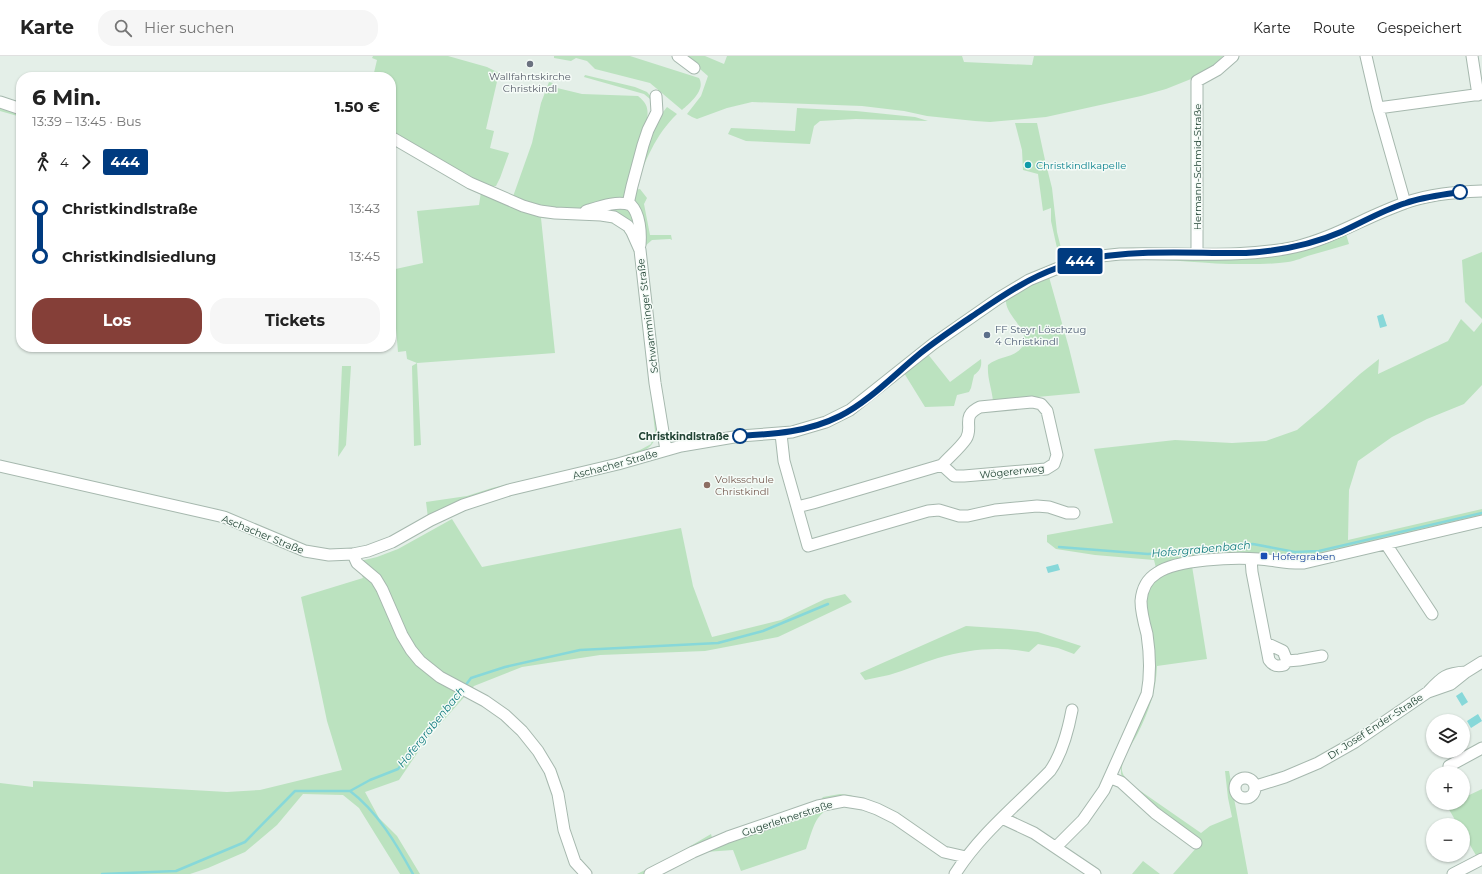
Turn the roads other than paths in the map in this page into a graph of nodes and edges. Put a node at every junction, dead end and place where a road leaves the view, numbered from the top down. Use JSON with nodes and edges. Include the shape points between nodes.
{"nodes":[{"id":1,"x":678,"y":56,"type":"edge"},
{"id":2,"x":1233,"y":56,"type":"edge"},
{"id":3,"x":1366,"y":56,"type":"edge"},
{"id":4,"x":1472,"y":56,"type":"edge"},
{"id":5,"x":694,"y":68,"type":"dead end"},
{"id":6,"x":1480,"y":94,"type":"edge"},
{"id":7,"x":656,"y":96,"type":"dead end"},
{"id":8,"x":0,"y":102,"type":"edge"},
{"id":9,"x":16,"y":107,"type":"edge"},
{"id":10,"x":1378,"y":108,"type":"junction"},
{"id":11,"x":396,"y":140,"type":"edge"},
{"id":12,"x":1482,"y":192,"type":"edge"},
{"id":13,"x":1405,"y":203,"type":"junction"},
{"id":14,"x":628,"y":204,"type":"junction"},
{"id":15,"x":576,"y":214,"type":"junction"},
{"id":16,"x":640,"y":250,"type":"junction"},
{"id":17,"x":1196,"y":253,"type":"junction"},
{"id":18,"x":781,"y":434,"type":"junction"},
{"id":19,"x":666,"y":450,"type":"junction"},
{"id":20,"x":942,"y":465,"type":"junction"},
{"id":21,"x":0,"y":466,"type":"edge"},
{"id":22,"x":797,"y":507,"type":"junction"},
{"id":23,"x":1074,"y":513,"type":"dead end"},
{"id":24,"x":1482,"y":521,"type":"edge"},
{"id":25,"x":1386,"y":544,"type":"junction"},
{"id":26,"x":353,"y":554,"type":"junction"},
{"id":27,"x":1251,"y":559,"type":"junction"},
{"id":28,"x":1432,"y":614,"type":"dead end"},
{"id":29,"x":1266,"y":643,"type":"junction"},
{"id":30,"x":1322,"y":656,"type":"dead end"},
{"id":31,"x":1287,"y":661,"type":"junction"},
{"id":32,"x":1482,"y":662,"type":"edge"},
{"id":33,"x":1072,"y":710,"type":"dead end"},
{"id":34,"x":1482,"y":748,"type":"edge"},
{"id":35,"x":1449,"y":766,"type":"dead end"},
{"id":36,"x":1111,"y":778,"type":"junction"},
{"id":37,"x":1256,"y":786,"type":"dead end"},
{"id":38,"x":1002,"y":818,"type":"junction"},
{"id":39,"x":1196,"y":843,"type":"dead end"},
{"id":40,"x":1056,"y":847,"type":"junction"},
{"id":41,"x":966,"y":857,"type":"junction"},
{"id":42,"x":1482,"y":859,"type":"edge"},
{"id":43,"x":586,"y":874,"type":"edge"},
{"id":44,"x":650,"y":874,"type":"edge"},
{"id":45,"x":955,"y":874,"type":"edge"},
{"id":46,"x":1095,"y":874,"type":"edge"},
{"id":47,"x":1453,"y":874,"type":"edge"}],
"edges":[{"from":1,"to":5,"type":"street"},
{"from":2,"to":17,"type":"street","name":"Hermann-Schmid-Straße","via":[[1217,70],[1197,81]]},
{"from":3,"to":10,"type":"street"},
{"from":4,"to":6,"type":"street"},
{"from":6,"to":10,"type":"street"},
{"from":7,"to":14,"type":"street","via":[[657,112],[643,145]]},
{"from":8,"to":9,"type":"street"},
{"from":10,"to":13,"type":"street"},
{"from":11,"to":15,"type":"street","name":"Schwamminger Straße","via":[[470,183],[508,201],[540,211]]},
{"from":12,"to":13,"type":"street","name":"Aschacher Straße","via":[[1460,192]]},
{"from":13,"to":17,"type":"street","name":"Aschacher Straße","via":[[1340,232],[1295,247],[1262,252]]},
{"from":14,"to":15,"type":"street"},
{"from":14,"to":16,"type":"street","via":[[633,207],[639,223]]},
{"from":15,"to":16,"type":"street","name":"Schwamminger Straße","via":[[614,217],[628,226]]},
{"from":16,"to":19,"type":"street","name":"Schwamminger Straße","via":[[655,383]]},
{"from":17,"to":18,"type":"street","name":"Aschacher Straße","via":[[1101,256],[1068,264],[1029,280],[933,344],[850,410],[813,426]]},
{"from":18,"to":19,"type":"street","name":"Aschacher Straße","via":[[727,438]]},
{"from":18,"to":22,"type":"street","via":[[784,461]]},
{"from":19,"to":26,"type":"street","name":"Aschacher Straße","via":[[477,500],[431,520],[386,544]]},
{"from":20,"to":20,"type":"street","name":"Wögererweg","via":[[954,476],[1046,469],[1054,464],[1057,455],[1047,411],[1040,404],[1032,402],[980,407],[973,410],[966,440]]},
{"from":20,"to":22,"type":"street","name":"Wögererweg"},
{"from":21,"to":26,"type":"street","name":"Aschacher Straße","via":[[224,517],[305,551],[329,555]]},
{"from":22,"to":23,"type":"street","via":[[808,546],[928,511],[939,510],[968,516],[995,510],[1038,506]]},
{"from":24,"to":25,"type":"street"},
{"from":25,"to":27,"type":"street","via":[[1304,563]]},
{"from":25,"to":28,"type":"street"},
{"from":26,"to":43,"type":"street","via":[[357,563],[371,574],[382,589],[399,629],[415,656],[428,669],[504,715],[522,731],[538,751],[550,771],[558,794],[564,830],[575,862]]},
{"from":27,"to":29,"type":"street"},
{"from":27,"to":36,"type":"street","via":[[1206,561],[1170,567],[1157,572],[1145,585],[1141,601],[1149,651],[1150,679],[1147,694]]},
{"from":29,"to":31,"type":"street","via":[[1283,651]]},
{"from":29,"to":31,"type":"street","via":[[1271,663],[1280,666]]},
{"from":30,"to":31,"type":"street"},
{"from":32,"to":37,"type":"street","name":"Dr. Josef Ender-Straße","via":[[1466,672],[1449,674],[1441,678],[1428,692],[1355,742],[1318,763]]},
{"from":33,"to":38,"type":"street","via":[[1070,723],[1055,763]]},
{"from":34,"to":35,"type":"street"},
{"from":36,"to":39,"type":"street","via":[[1121,782],[1168,823]]},
{"from":36,"to":40,"type":"street","via":[[1094,806]]},
{"from":38,"to":40,"type":"street","via":[[1028,829]]},
{"from":38,"to":41,"type":"street"},
{"from":40,"to":46,"type":"street"},
{"from":41,"to":44,"type":"street","name":"Gugerlehnerstraße","via":[[944,852],[895,818],[877,809],[844,801],[808,809],[728,837]]},
{"from":41,"to":45,"type":"street"},
{"from":42,"to":47,"type":"street"}]}
